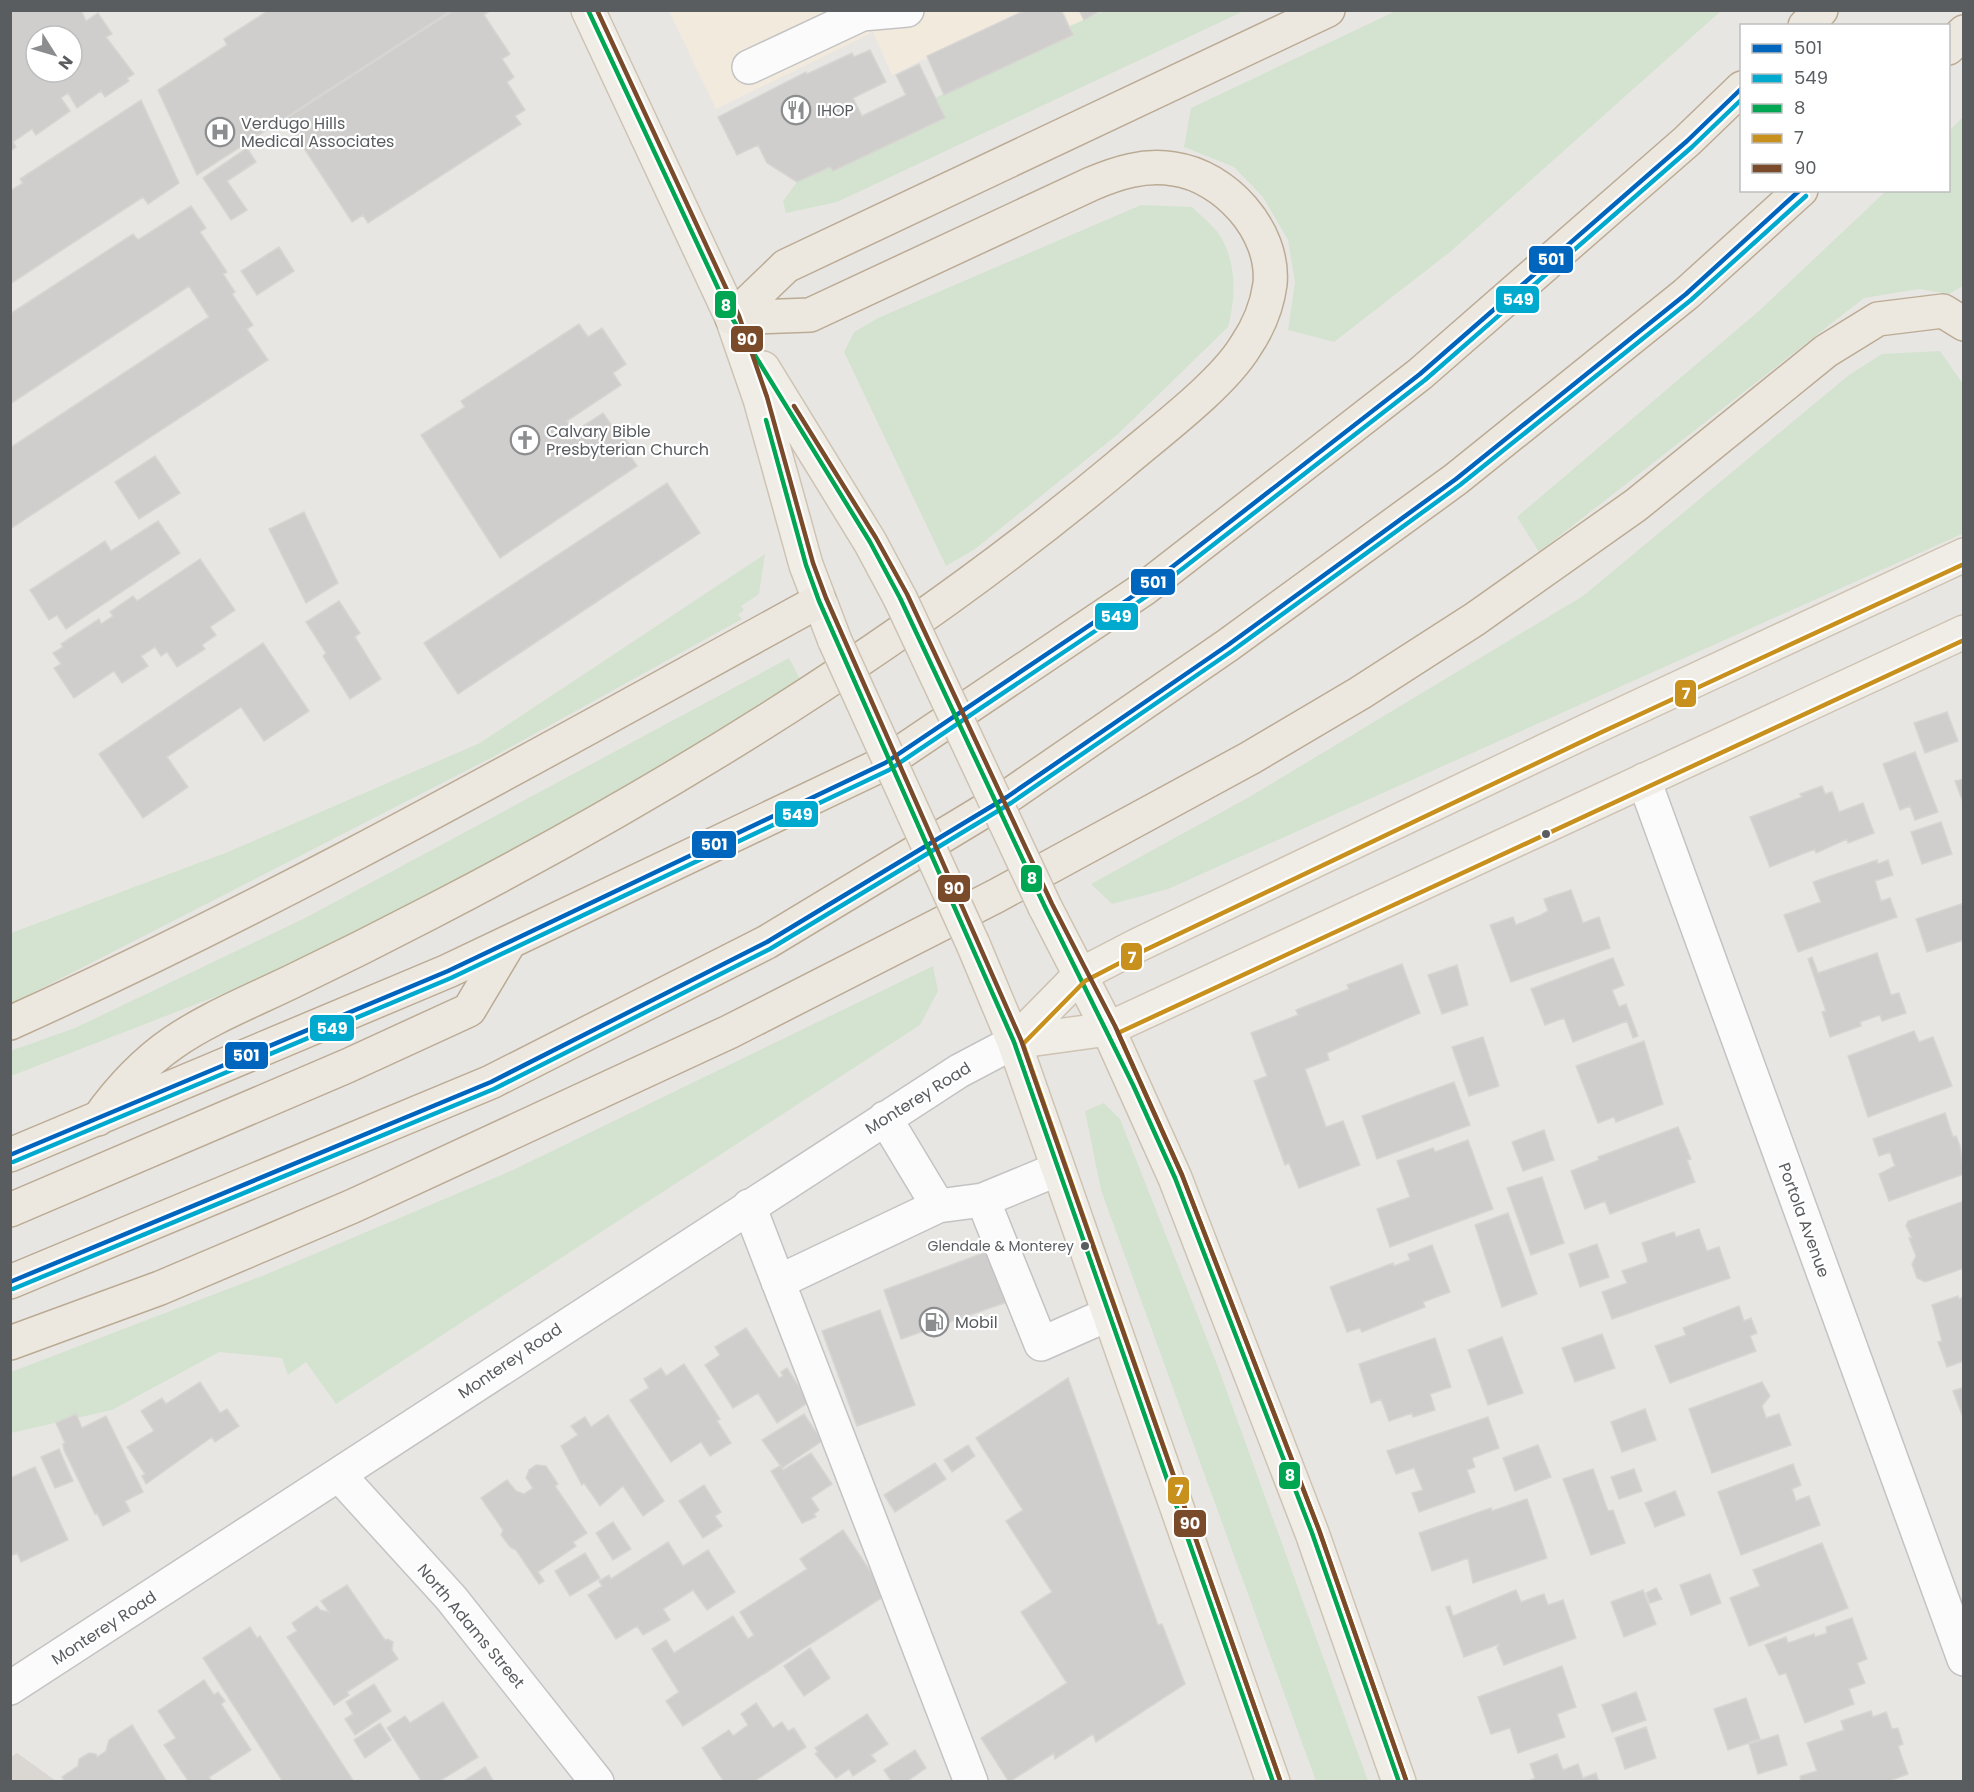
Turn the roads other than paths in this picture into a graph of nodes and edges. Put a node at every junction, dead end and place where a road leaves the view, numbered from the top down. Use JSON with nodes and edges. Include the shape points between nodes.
{"nodes":[{"id":1,"x":588,"y":10,"type":"edge"},
{"id":2,"x":907,"y":10,"type":"edge"},
{"id":3,"x":1328,"y":10,"type":"edge"},
{"id":4,"x":1821,"y":10,"type":"edge"},
{"id":5,"x":1807,"y":24,"type":"edge"},
{"id":6,"x":1964,"y":32,"type":"edge"},
{"id":7,"x":1950,"y":46,"type":"edge"},
{"id":8,"x":749,"y":67,"type":"dead end"},
{"id":9,"x":1740,"y":90,"type":"edge"},
{"id":10,"x":1799,"y":192,"type":"edge"},
{"id":11,"x":732,"y":318,"type":"junction"},
{"id":12,"x":1964,"y":324,"type":"edge"},
{"id":13,"x":1964,"y":555,"type":"edge"},
{"id":14,"x":819,"y":601,"type":"junction"},
{"id":15,"x":1964,"y":632,"type":"edge"},
{"id":16,"x":1644,"y":780,"type":"junction"},
{"id":17,"x":509,"y":943,"type":"junction"},
{"id":18,"x":1080,"y":975,"type":"junction"},
{"id":19,"x":10,"y":1023,"type":"edge"},
{"id":20,"x":1108,"y":1029,"type":"junction"},
{"id":21,"x":1014,"y":1042,"type":"junction"},
{"id":22,"x":885,"y":1118,"type":"junction"},
{"id":23,"x":98,"y":1119,"type":"junction"},
{"id":24,"x":10,"y":1155,"type":"edge"},
{"id":25,"x":1058,"y":1169,"type":"junction"},
{"id":26,"x":983,"y":1200,"type":"junction"},
{"id":27,"x":749,"y":1206,"type":"junction"},
{"id":28,"x":938,"y":1206,"type":"junction"},
{"id":29,"x":10,"y":1210,"type":"edge"},
{"id":30,"x":778,"y":1281,"type":"junction"},
{"id":31,"x":10,"y":1282,"type":"edge"},
{"id":32,"x":1109,"y":1314,"type":"junction"},
{"id":33,"x":10,"y":1342,"type":"edge"},
{"id":34,"x":339,"y":1475,"type":"junction"},
{"id":35,"x":1964,"y":1659,"type":"edge"},
{"id":36,"x":10,"y":1688,"type":"edge"},
{"id":37,"x":597,"y":1782,"type":"edge"},
{"id":38,"x":971,"y":1782,"type":"edge"},
{"id":39,"x":1273,"y":1782,"type":"edge"},
{"id":40,"x":1400,"y":1782,"type":"edge"}],
"edges":[{"from":1,"to":11,"type":"main road"},
{"from":2,"to":8,"type":"street","via":[[862,14]]},
{"from":3,"to":11,"type":"highway","via":[[786,266]]},
{"from":4,"to":5,"type":"highway"},
{"from":6,"to":7,"type":"highway"},
{"from":9,"to":17,"type":"highway","via":[[1687,141],[1420,374],[1145,588],[885,763]]},
{"from":10,"to":31,"type":"highway","via":[[1686,294],[1456,479],[1228,645],[997,803],[767,942],[491,1082]]},
{"from":11,"to":14,"type":"main road"},
{"from":11,"to":18,"type":"main road","bridge":true,"via":[[870,542],[900,598]]},
{"from":11,"to":23,"type":"highway","via":[[810,315],[1090,184],[1149,167],[1177,169],[1202,177],[1236,202],[1257,229],[1267,252],[1270,280],[1266,306],[1256,331],[1218,379],[1095,486],[929,610],[735,739],[591,825],[365,946],[201,1023],[139,1068]]},
{"from":12,"to":33,"type":"highway","via":[[1943,311],[1878,319],[1826,351],[1636,505],[1466,625],[1250,758],[986,902],[729,1032],[353,1206],[160,1288]]},
{"from":13,"to":18,"type":"main road","name":"Monterey Road","via":[[1578,735]]},
{"from":14,"to":19,"type":"highway","via":[[398,832],[159,954]]},
{"from":14,"to":21,"type":"main road","bridge":true},
{"from":15,"to":16,"type":"main road","name":"Monterey Road"},
{"from":16,"to":20,"type":"main road","name":"Monterey Road"},
{"from":16,"to":35,"type":"street","name":"Portola Avenue"},
{"from":17,"to":23,"type":"highway"},
{"from":17,"to":29,"type":"highway","via":[[469,1010]]},
{"from":18,"to":20,"type":"main road"},
{"from":18,"to":21,"type":"main road","name":"Monterey Road"},
{"from":20,"to":21,"type":"main road","name":"Monterey Road"},
{"from":20,"to":40,"type":"main road","via":[[1180,1189],[1312,1533]]},
{"from":21,"to":22,"type":"street","name":"Monterey Road"},
{"from":21,"to":25,"type":"main road"},
{"from":22,"to":27,"type":"street","name":"Monterey Road"},
{"from":22,"to":28,"type":"street"},
{"from":23,"to":24,"type":"highway"},
{"from":25,"to":26,"type":"street"},
{"from":25,"to":32,"type":"main road"},
{"from":26,"to":28,"type":"street"},
{"from":26,"to":32,"type":"street","via":[[1041,1344]]},
{"from":27,"to":30,"type":"street"},
{"from":27,"to":34,"type":"street","name":"Monterey Road"},
{"from":28,"to":30,"type":"street"},
{"from":30,"to":38,"type":"street"},
{"from":32,"to":39,"type":"main road"},
{"from":34,"to":36,"type":"street","name":"Monterey Road"},
{"from":34,"to":37,"type":"street","name":"North Adams Street","via":[[450,1598]]}]}
